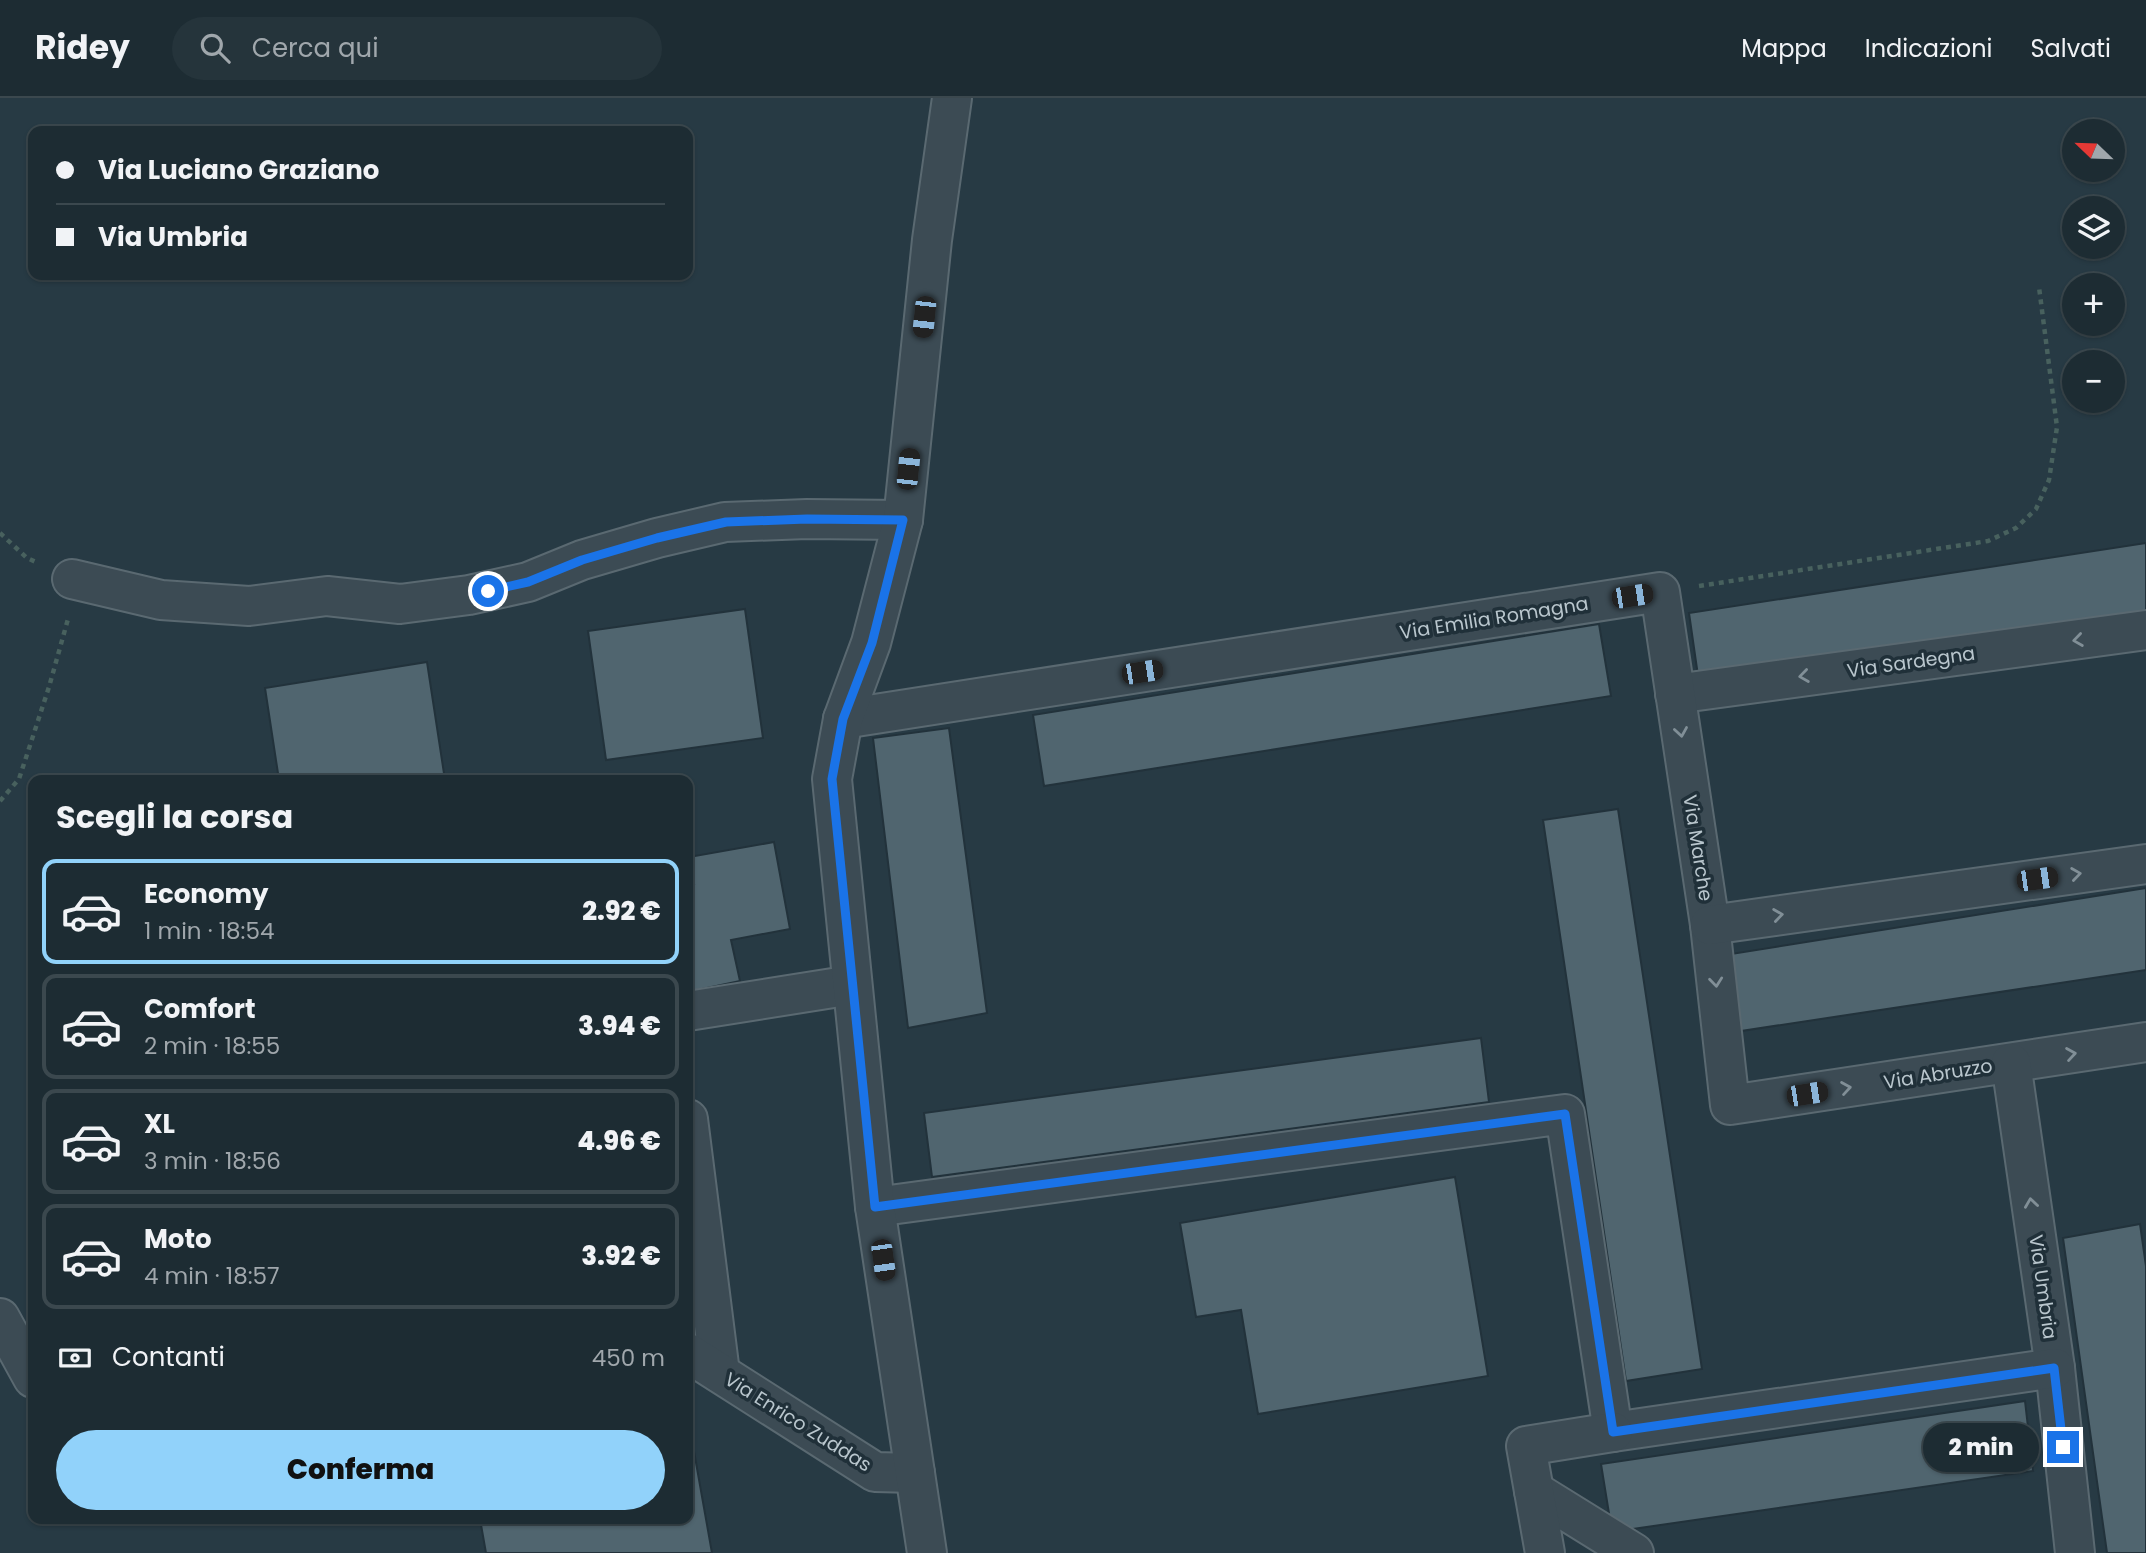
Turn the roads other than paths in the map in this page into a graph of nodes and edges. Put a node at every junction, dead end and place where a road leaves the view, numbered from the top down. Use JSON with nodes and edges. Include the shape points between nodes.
{"nodes":[{"id":1,"x":952,"y":98,"type":"edge"},
{"id":2,"x":903,"y":520,"type":"junction"},
{"id":3,"x":72,"y":579,"type":"road end"},
{"id":4,"x":1660,"y":592,"type":"joint"},
{"id":5,"x":2146,"y":630,"type":"edge"},
{"id":6,"x":1675,"y":694,"type":"junction"},
{"id":7,"x":843,"y":719,"type":"junction"},
{"id":8,"x":2146,"y":864,"type":"edge"},
{"id":9,"x":1710,"y":925,"type":"junction"},
{"id":10,"x":852,"y":985,"type":"junction"},
{"id":11,"x":693,"y":1010,"type":"edge"},
{"id":12,"x":2146,"y":1042,"type":"edge"},
{"id":13,"x":2011,"y":1063,"type":"junction"},
{"id":14,"x":1730,"y":1105,"type":"joint"},
{"id":15,"x":693,"y":1159,"type":"edge"},
{"id":16,"x":875,"y":1207,"type":"junction"},
{"id":17,"x":0,"y":1318,"type":"edge"},
{"id":18,"x":693,"y":1356,"type":"edge"},
{"id":19,"x":2054,"y":1368,"type":"junction"},
{"id":20,"x":28,"y":1369,"type":"edge"},
{"id":21,"x":720,"y":1373,"type":"junction"},
{"id":22,"x":1613,"y":1432,"type":"junction"},
{"id":23,"x":915,"y":1473,"type":"junction"},
{"id":24,"x":1534,"y":1491,"type":"junction"},
{"id":25,"x":927,"y":1553,"type":"edge"},
{"id":26,"x":1545,"y":1553,"type":"edge"},
{"id":27,"x":1634,"y":1553,"type":"edge"},
{"id":28,"x":2075,"y":1553,"type":"edge"}],
"edges":[{"from":1,"to":2,"type":"street"},
{"from":2,"to":3,"type":"street","via":[[726,522],[582,560],[528,582],[400,604],[327,596],[250,606],[173,601]]},
{"from":2,"to":7,"type":"street","via":[[872,643]]},
{"from":4,"to":6,"type":"street","name":"Via Marche"},
{"from":4,"to":7,"type":"street","name":"Via Emilia Romagna"},
{"from":5,"to":6,"type":"street","name":"Via Sardegna","one_way":true},
{"from":6,"to":9,"type":"street","name":"Via Marche","one_way":true},
{"from":7,"to":10,"type":"street","via":[[832,779]]},
{"from":9,"to":8,"type":"street","one_way":true},
{"from":9,"to":14,"type":"street","name":"Via Marche","one_way":true},
{"from":10,"to":11,"type":"street"},
{"from":10,"to":16,"type":"street"},
{"from":13,"to":12,"type":"street","name":"Via Abruzzo","one_way":true},
{"from":14,"to":13,"type":"street","name":"Via Abruzzo","one_way":true},
{"from":19,"to":13,"type":"street","name":"Via Umbria","one_way":true},
{"from":15,"to":21,"type":"street"},
{"from":16,"to":22,"type":"street","via":[[1565,1114]]},
{"from":16,"to":23,"type":"street"},
{"from":17,"to":20,"type":"street"},
{"from":18,"to":21,"type":"street","name":"Via Enrico Zuddas"},
{"from":19,"to":22,"type":"street"},
{"from":19,"to":28,"type":"street","name":"Via Umbria"},
{"from":21,"to":23,"type":"street","name":"Via Enrico Zuddas","via":[[875,1472]]},
{"from":22,"to":24,"type":"street","via":[[1526,1446]]},
{"from":23,"to":25,"type":"street"},
{"from":24,"to":26,"type":"street"},
{"from":24,"to":27,"type":"street"}]}
